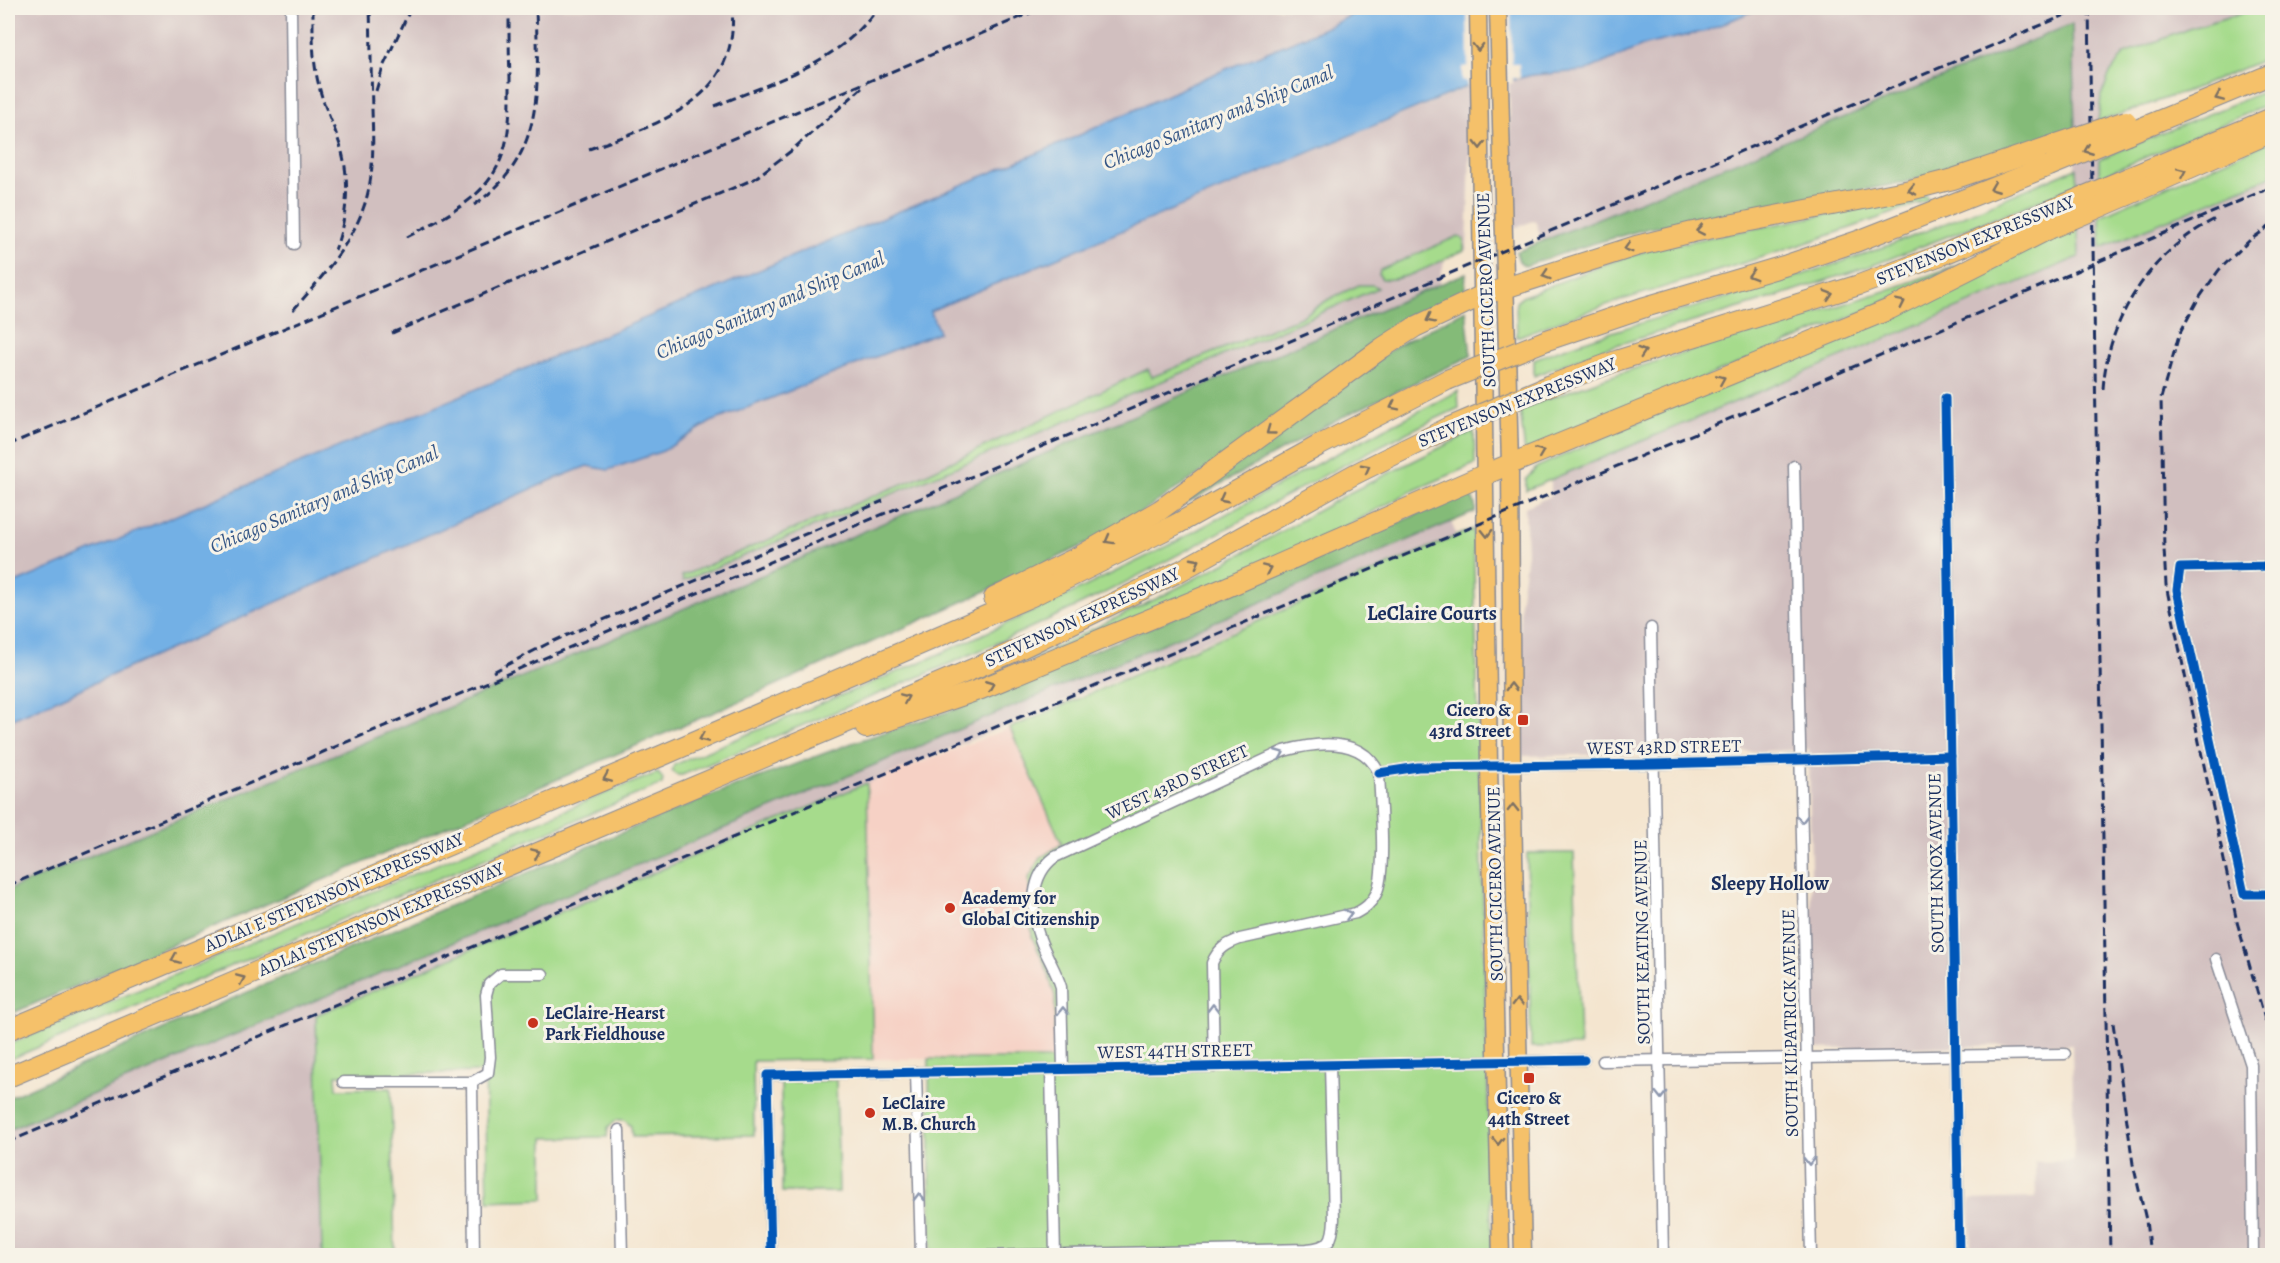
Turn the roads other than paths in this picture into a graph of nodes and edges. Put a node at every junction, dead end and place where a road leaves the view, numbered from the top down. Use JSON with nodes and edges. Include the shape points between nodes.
{"nodes":[{"id":1,"x":291,"y":8,"type":"edge"},
{"id":2,"x":1478,"y":8,"type":"edge"},
{"id":3,"x":1498,"y":8,"type":"edge"},
{"id":4,"x":2272,"y":74,"type":"edge"},
{"id":5,"x":2272,"y":118,"type":"edge"},
{"id":6,"x":2272,"y":132,"type":"edge"},
{"id":7,"x":2048,"y":157,"type":"junction"},
{"id":8,"x":2128,"y":186,"type":"junction"},
{"id":9,"x":2049,"y":220,"type":"junction"},
{"id":10,"x":294,"y":244,"type":"dead end"},
{"id":11,"x":1506,"y":288,"type":"junction"},
{"id":12,"x":1483,"y":295,"type":"junction"},
{"id":13,"x":1945,"y":398,"type":"dead end"},
{"id":14,"x":1510,"y":465,"type":"junction"},
{"id":15,"x":1794,"y":466,"type":"dead end"},
{"id":16,"x":1486,"y":474,"type":"junction"},
{"id":17,"x":2272,"y":566,"type":"edge"},
{"id":18,"x":1651,"y":628,"type":"dead end"},
{"id":19,"x":727,"y":728,"type":"junction"},
{"id":20,"x":1951,"y":756,"type":"junction"},
{"id":21,"x":1801,"y":760,"type":"junction"},
{"id":22,"x":755,"y":762,"type":"junction"},
{"id":23,"x":1655,"y":764,"type":"junction"},
{"id":24,"x":1490,"y":766,"type":"junction"},
{"id":25,"x":1512,"y":766,"type":"junction"},
{"id":26,"x":1379,"y":773,"type":"junction"},
{"id":27,"x":2272,"y":894,"type":"edge"},
{"id":28,"x":2216,"y":959,"type":"dead end"},
{"id":29,"x":543,"y":974,"type":"dead end"},
{"id":30,"x":168,"y":1010,"type":"junction"},
{"id":31,"x":8,"y":1030,"type":"edge"},
{"id":32,"x":2065,"y":1054,"type":"dead end"},
{"id":33,"x":1954,"y":1055,"type":"junction"},
{"id":34,"x":1807,"y":1057,"type":"junction"},
{"id":35,"x":1584,"y":1060,"type":"dead end"},
{"id":36,"x":1660,"y":1060,"type":"junction"},
{"id":37,"x":1518,"y":1061,"type":"junction"},
{"id":38,"x":1603,"y":1061,"type":"dead end"},
{"id":39,"x":1497,"y":1062,"type":"junction"},
{"id":40,"x":1330,"y":1065,"type":"junction"},
{"id":41,"x":1214,"y":1067,"type":"junction"},
{"id":42,"x":1051,"y":1070,"type":"junction"},
{"id":43,"x":1063,"y":1070,"type":"junction"},
{"id":44,"x":916,"y":1072,"type":"junction"},
{"id":45,"x":8,"y":1077,"type":"edge"},
{"id":46,"x":343,"y":1082,"type":"dead end"},
{"id":47,"x":472,"y":1082,"type":"junction"},
{"id":48,"x":8,"y":1091,"type":"edge"},
{"id":49,"x":619,"y":1134,"type":"dead end"},
{"id":50,"x":1054,"y":1255,"type":"edge"},
{"id":51,"x":474,"y":1256,"type":"edge"},
{"id":52,"x":622,"y":1256,"type":"edge"},
{"id":53,"x":771,"y":1256,"type":"edge"},
{"id":54,"x":921,"y":1256,"type":"edge"},
{"id":55,"x":977,"y":1256,"type":"edge"},
{"id":56,"x":1501,"y":1256,"type":"edge"},
{"id":57,"x":1522,"y":1256,"type":"edge"},
{"id":58,"x":1663,"y":1256,"type":"edge"},
{"id":59,"x":1811,"y":1256,"type":"edge"},
{"id":60,"x":1959,"y":1256,"type":"edge"},
{"id":61,"x":2253,"y":1256,"type":"edge"}],
"edges":[{"from":1,"to":10,"type":"street"},
{"from":2,"to":12,"type":"main road","name":"SOUTH CICERO AVENUE","one_way":true},
{"from":3,"to":11,"type":"main road","name":"SOUTH CICERO AVENUE"},
{"from":4,"to":7,"type":"highway","one_way":true,"bridge":true,"via":[[2165,120],[2126,128]]},
{"from":5,"to":8,"type":"highway","name":"STEVENSON EXPRESSWAY"},
{"from":8,"to":6,"type":"highway","one_way":true},
{"from":7,"to":11,"type":"highway","one_way":true,"via":[[1910,190],[1693,232]]},
{"from":7,"to":19,"type":"highway","one_way":true,"bridge":true,"via":[[1858,241],[1547,340],[1447,381],[1113,558]]},
{"from":8,"to":9,"type":"highway","name":"STEVENSON EXPRESSWAY","bridge":true},
{"from":14,"to":9,"type":"highway","one_way":true,"via":[[1890,309]]},
{"from":22,"to":9,"type":"highway","name":"STEVENSON EXPRESSWAY","one_way":true,"bridge":true,"via":[[1083,619],[1180,571],[1397,452],[1548,386]]},
{"from":11,"to":12,"type":"highway"},
{"from":11,"to":14,"type":"main road","name":"SOUTH CICERO AVENUE"},
{"from":12,"to":16,"type":"main road","name":"SOUTH CICERO AVENUE"},
{"from":12,"to":19,"type":"highway","one_way":true,"via":[[1415,327],[1382,348],[1126,531],[1026,584],[803,684]]},
{"from":13,"to":20,"type":"street","name":"SOUTH KNOX AVENUE"},
{"from":14,"to":16,"type":"highway"},
{"from":25,"to":14,"type":"main road","name":"SOUTH CICERO AVENUE","one_way":true},
{"from":15,"to":21,"type":"street","name":"SOUTH KILPATRICK AVENUE"},
{"from":22,"to":16,"type":"highway","one_way":true,"via":[[981,689]]},
{"from":16,"to":24,"type":"main road","name":"SOUTH CICERO AVENUE","one_way":true},
{"from":17,"to":27,"type":"street","via":[[2180,568],[2177,590],[2244,894]]},
{"from":18,"to":23,"type":"street","name":"SOUTH KEATING AVENUE"},
{"from":19,"to":31,"type":"highway","name":"ADLAI E STEVENSON EXPRESSWAY","one_way":true},
{"from":20,"to":21,"type":"street","name":"WEST 43RD STREET"},
{"from":20,"to":33,"type":"street","name":"SOUTH KNOX AVENUE"},
{"from":21,"to":23,"type":"street","name":"WEST 43RD STREET"},
{"from":21,"to":34,"type":"street","name":"SOUTH KILPATRICK AVENUE","one_way":true},
{"from":30,"to":22,"type":"highway","name":"ADLAI STEVENSON EXPRESSWAY","one_way":true},
{"from":23,"to":25,"type":"street","name":"WEST 43RD STREET"},
{"from":23,"to":36,"type":"street","name":"SOUTH KEATING AVENUE"},
{"from":24,"to":25,"type":"street","name":"WEST 43RD STREET"},
{"from":24,"to":26,"type":"street","name":"WEST 43RD STREET","via":[[1418,766]]},
{"from":24,"to":39,"type":"main road","name":"SOUTH CICERO AVENUE"},
{"from":37,"to":25,"type":"main road","name":"SOUTH CICERO AVENUE","one_way":true},
{"from":41,"to":26,"type":"street","one_way":true,"via":[[1212,963],[1216,953],[1240,939],[1356,913],[1369,905],[1376,894],[1381,870]]},
{"from":43,"to":26,"type":"street","name":"WEST 43RD STREET","one_way":true,"via":[[1061,987],[1037,929],[1034,904],[1041,871],[1047,862],[1284,751],[1314,745],[1345,745],[1367,757]]},
{"from":28,"to":61,"type":"street","via":[[2251,1065]]},
{"from":29,"to":47,"type":"street","via":[[501,974],[489,984],[488,1073]]},
{"from":30,"to":45,"type":"highway","name":"ADLAI STEVENSON EXPRESSWAY"},
{"from":30,"to":48,"type":"highway"},
{"from":32,"to":33,"type":"street"},
{"from":33,"to":34,"type":"street"},
{"from":33,"to":60,"type":"street","name":"SOUTH KNOX AVENUE"},
{"from":34,"to":36,"type":"street"},
{"from":34,"to":59,"type":"street","name":"SOUTH KILPATRICK AVENUE","one_way":true},
{"from":35,"to":37,"type":"street","name":"WEST 44TH STREET"},
{"from":36,"to":38,"type":"street"},
{"from":36,"to":58,"type":"street","name":"SOUTH KEATING AVENUE","one_way":true},
{"from":37,"to":39,"type":"street","name":"WEST 44TH STREET"},
{"from":37,"to":57,"type":"main road","name":"SOUTH CICERO AVENUE"},
{"from":39,"to":40,"type":"street","name":"WEST 44TH STREET"},
{"from":39,"to":56,"type":"main road","name":"SOUTH CICERO AVENUE","one_way":true},
{"from":40,"to":41,"type":"street","name":"WEST 44TH STREET"},
{"from":40,"to":50,"type":"street","via":[[1334,1219],[1329,1243],[1307,1249]]},
{"from":41,"to":43,"type":"street","name":"WEST 44TH STREET"},
{"from":42,"to":43,"type":"street","name":"WEST 44TH STREET"},
{"from":42,"to":44,"type":"street","name":"WEST 44TH STREET"},
{"from":42,"to":50,"type":"street"},
{"from":44,"to":53,"type":"street","name":"WEST 44TH STREET","via":[[767,1075]]},
{"from":54,"to":44,"type":"street","one_way":true},
{"from":46,"to":47,"type":"street"},
{"from":47,"to":51,"type":"street"},
{"from":49,"to":52,"type":"street"},
{"from":50,"to":55,"type":"street"}]}
